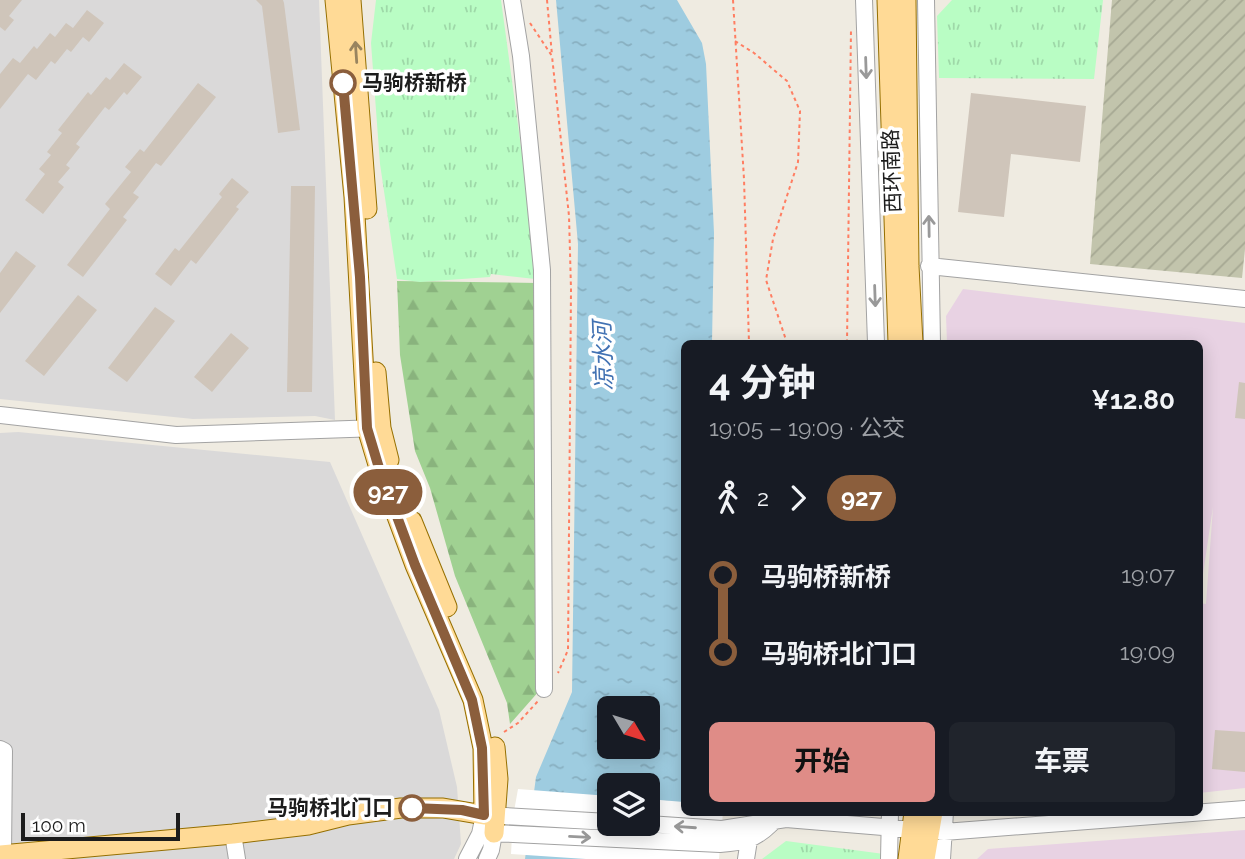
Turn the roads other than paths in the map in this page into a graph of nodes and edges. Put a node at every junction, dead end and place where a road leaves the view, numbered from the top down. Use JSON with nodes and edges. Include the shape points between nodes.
{"nodes":[{"id":1,"x":335,"y":0,"type":"edge"},
{"id":2,"x":351,"y":0,"type":"edge"},
{"id":3,"x":864,"y":0,"type":"edge"},
{"id":4,"x":887,"y":0,"type":"edge"},
{"id":5,"x":906,"y":0,"type":"edge"},
{"id":6,"x":926,"y":0,"type":"edge"},
{"id":7,"x":513,"y":8,"type":"edge"},
{"id":8,"x":927,"y":125,"type":"junction"},
{"id":9,"x":908,"y":177,"type":"junction"},
{"id":10,"x":929,"y":266,"type":"junction"},
{"id":11,"x":1245,"y":299,"type":"edge"},
{"id":12,"x":876,"y":340,"type":"edge"},
{"id":13,"x":898,"y":340,"type":"edge"},
{"id":14,"x":913,"y":340,"type":"edge"},
{"id":15,"x":932,"y":340,"type":"edge"},
{"id":16,"x":0,"y":415,"type":"edge"},
{"id":17,"x":374,"y":428,"type":"junction"},
{"id":18,"x":544,"y":688,"type":"road end"},
{"id":19,"x":0,"y":749,"type":"edge"},
{"id":20,"x":1245,"y":809,"type":"edge"},
{"id":21,"x":1203,"y":811,"type":"edge"},
{"id":22,"x":1086,"y":816,"type":"edge"},
{"id":23,"x":890,"y":820,"type":"edge"},
{"id":24,"x":774,"y":821,"type":"junction"},
{"id":25,"x":597,"y":822,"type":"edge"},
{"id":26,"x":500,"y":823,"type":"junction"},
{"id":27,"x":927,"y":823,"type":"edge"},
{"id":28,"x":660,"y":826,"type":"edge"},
{"id":29,"x":233,"y":834,"type":"junction"},
{"id":30,"x":721,"y":837,"type":"junction"},
{"id":31,"x":749,"y":840,"type":"junction"},
{"id":32,"x":2,"y":855,"type":"edge"},
{"id":33,"x":237,"y":859,"type":"edge"},
{"id":34,"x":467,"y":859,"type":"edge"},
{"id":35,"x":486,"y":859,"type":"edge"},
{"id":36,"x":746,"y":859,"type":"edge"},
{"id":37,"x":889,"y":859,"type":"edge"},
{"id":38,"x":908,"y":859,"type":"edge"},
{"id":39,"x":925,"y":859,"type":"edge"},
{"id":40,"x":942,"y":859,"type":"edge"}],
"edges":[{"from":1,"to":17,"type":"main road"},
{"from":17,"to":2,"type":"main road","one_way":true,"via":[[366,174]]},
{"from":3,"to":12,"type":"street","one_way":true},
{"from":4,"to":13,"type":"main road","name":"西环南路"},
{"from":5,"to":9,"type":"main road","name":"西环南路"},
{"from":6,"to":8,"type":"street"},
{"from":7,"to":18,"type":"street","via":[[522,56],[542,270]]},
{"from":8,"to":9,"type":"street"},
{"from":10,"to":8,"type":"street","one_way":true},
{"from":9,"to":14,"type":"main road","name":"西环南路"},
{"from":10,"to":11,"type":"street"},
{"from":10,"to":15,"type":"street"},
{"from":16,"to":17,"type":"street","via":[[176,435]]},
{"from":17,"to":26,"type":"main road","via":[[379,468],[472,700]]},
{"from":19,"to":32,"type":"street","via":[[4,751]]},
{"from":20,"to":21,"type":"street"},
{"from":22,"to":27,"type":"street"},
{"from":23,"to":24,"type":"street"},
{"from":23,"to":27,"type":"street"},
{"from":23,"to":37,"type":"street"},
{"from":24,"to":30,"type":"street"},
{"from":24,"to":31,"type":"street"},
{"from":25,"to":26,"type":"street"},
{"from":26,"to":29,"type":"main road","via":[[443,808],[401,808]]},
{"from":26,"to":30,"type":"street","one_way":true},
{"from":26,"to":34,"type":"street","via":[[480,834]]},
{"from":26,"to":35,"type":"street"},
{"from":27,"to":38,"type":"main road"},
{"from":27,"to":39,"type":"main road"},
{"from":27,"to":40,"type":"street"},
{"from":30,"to":28,"type":"street","one_way":true},
{"from":29,"to":32,"type":"main road"},
{"from":29,"to":33,"type":"street"},
{"from":30,"to":31,"type":"street"},
{"from":31,"to":36,"type":"street"}]}
